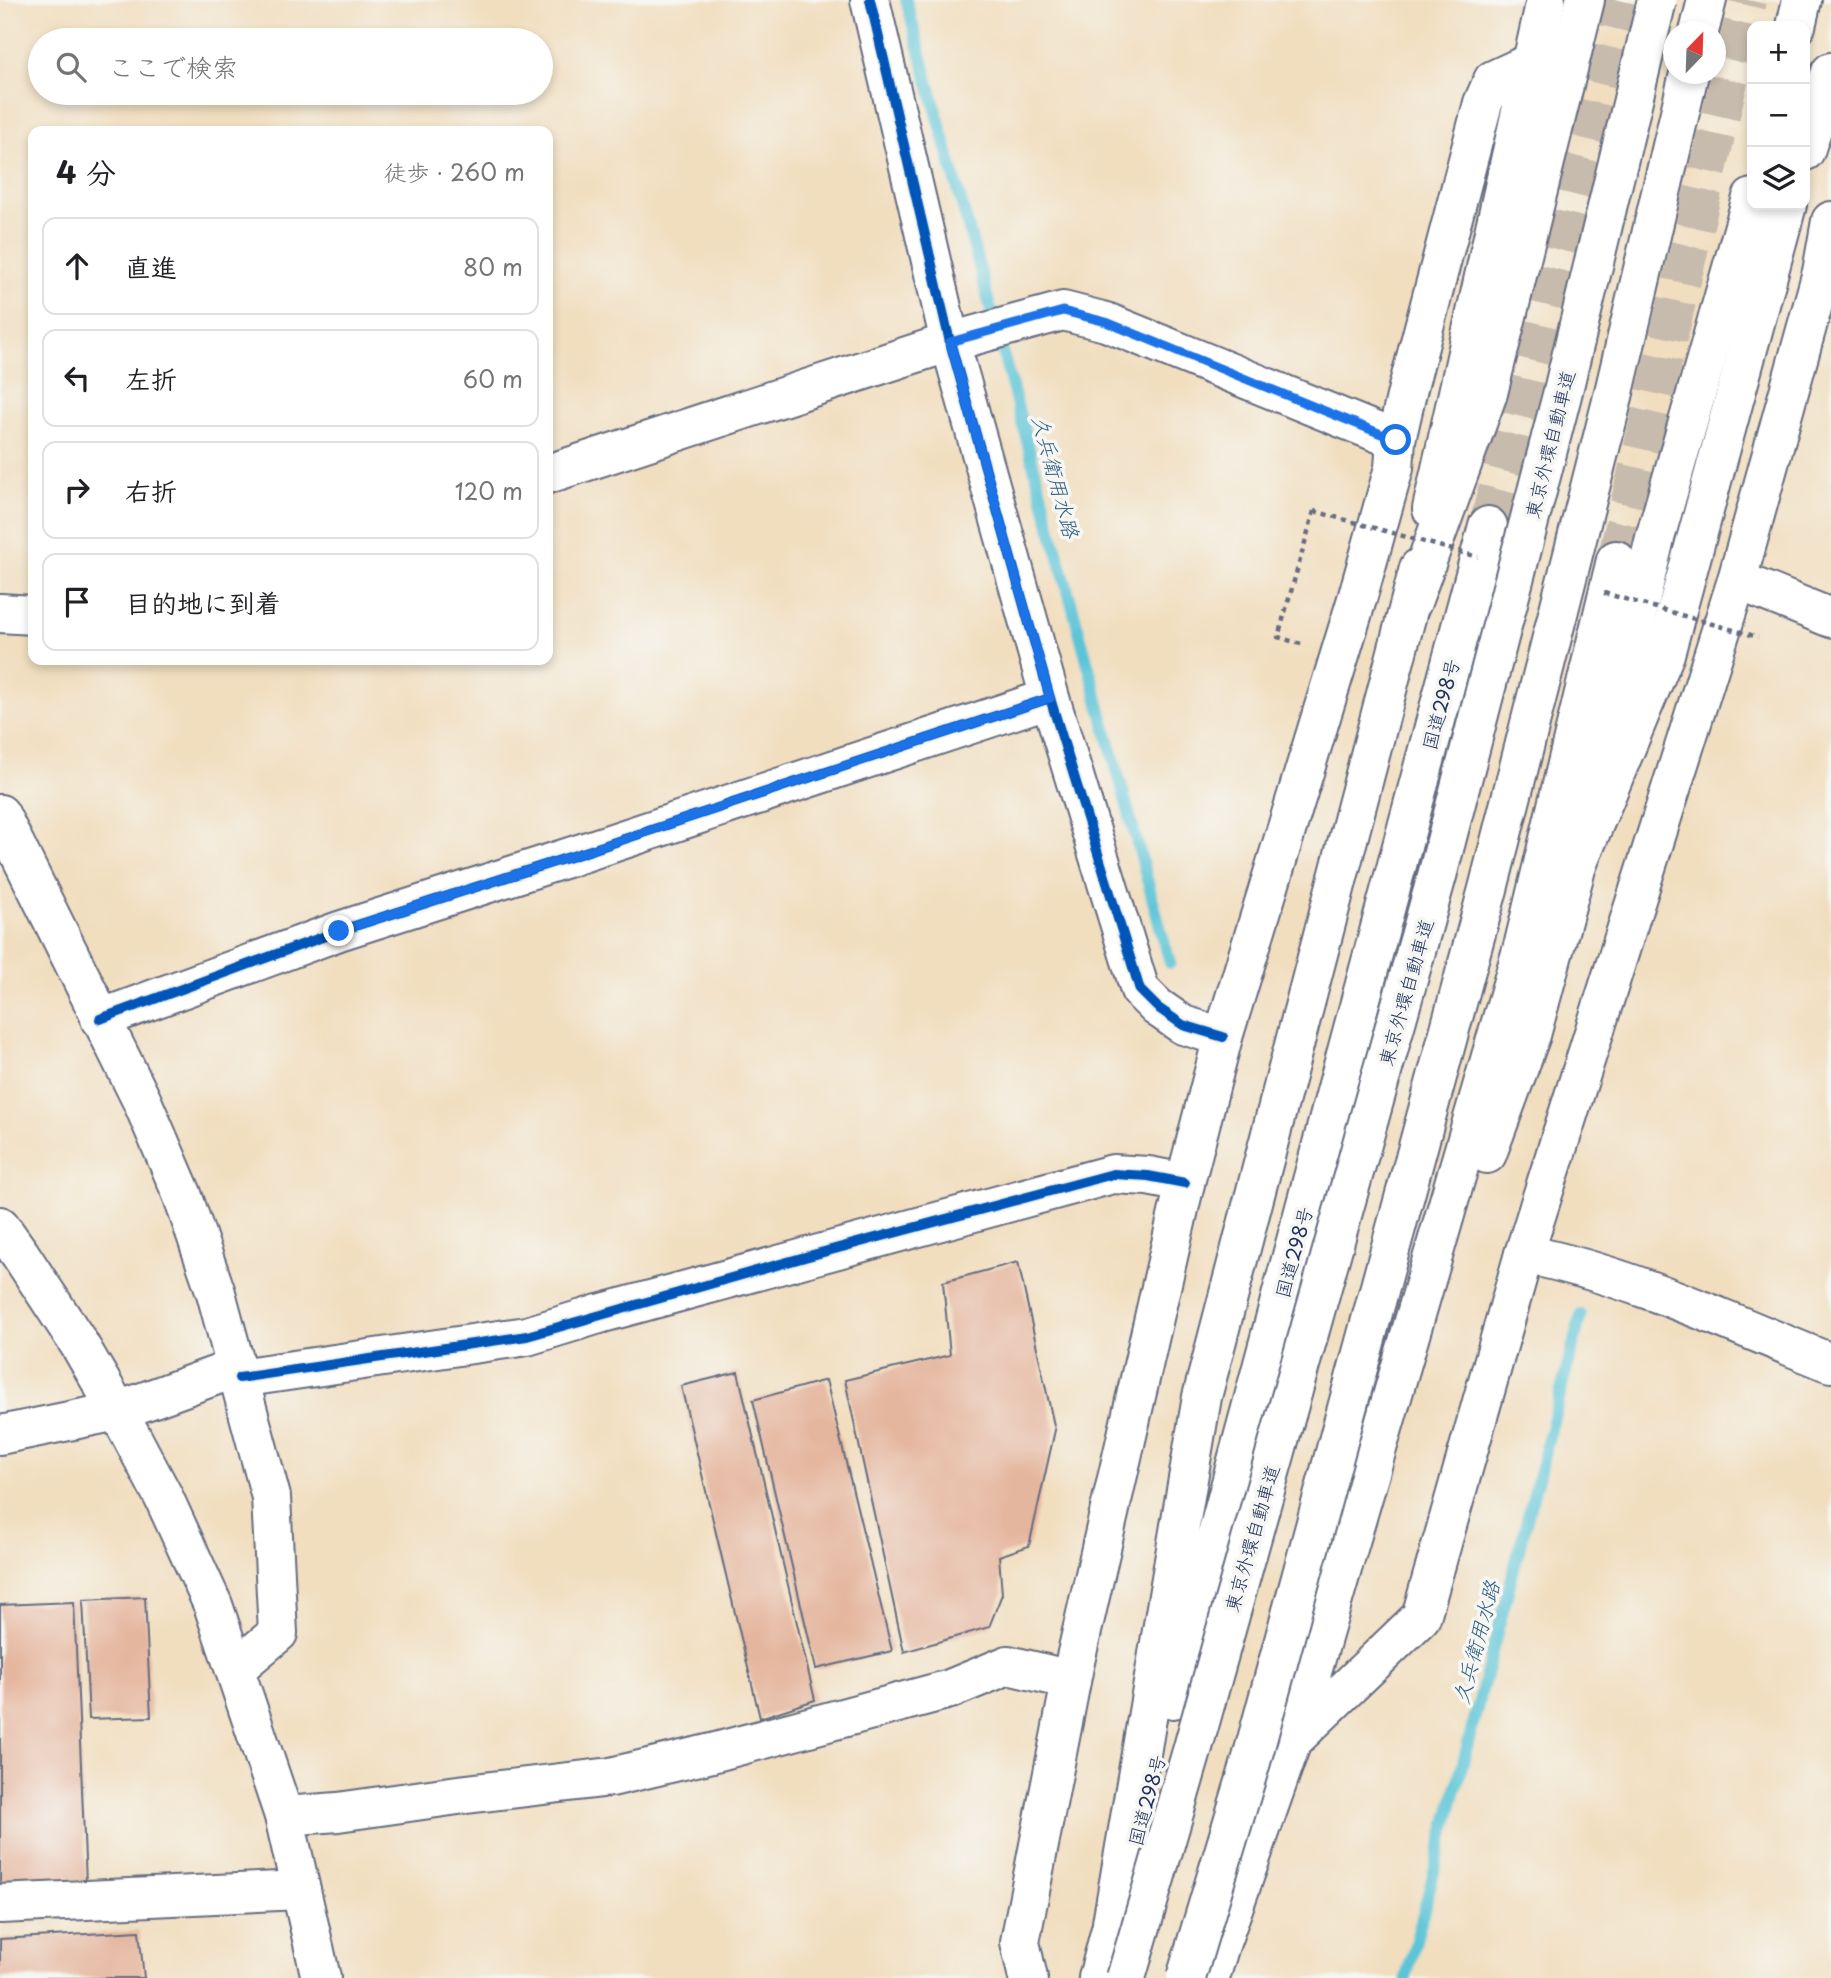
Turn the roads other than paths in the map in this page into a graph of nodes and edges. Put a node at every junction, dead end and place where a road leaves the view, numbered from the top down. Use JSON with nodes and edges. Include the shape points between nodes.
{"nodes":[{"id":1,"x":870,"y":0,"type":"edge"},
{"id":2,"x":1546,"y":0,"type":"edge"},
{"id":3,"x":1585,"y":0,"type":"edge"},
{"id":4,"x":1657,"y":0,"type":"edge"},
{"id":5,"x":1707,"y":0,"type":"edge"},
{"id":6,"x":1802,"y":0,"type":"edge"},
{"id":7,"x":1702,"y":21,"type":"edge"},
{"id":8,"x":1797,"y":21,"type":"edge"},
{"id":9,"x":1532,"y":62,"type":"junction"},
{"id":10,"x":1831,"y":72,"type":"edge"},
{"id":11,"x":1687,"y":84,"type":"edge"},
{"id":12,"x":1806,"y":147,"type":"edge"},
{"id":13,"x":1749,"y":210,"type":"edge"},
{"id":14,"x":1786,"y":210,"type":"edge"},
{"id":15,"x":1831,"y":221,"type":"edge"},
{"id":16,"x":1827,"y":271,"type":"edge"},
{"id":17,"x":950,"y":342,"type":"junction"},
{"id":18,"x":1396,"y":440,"type":"junction"},
{"id":19,"x":553,"y":472,"type":"edge"},
{"id":20,"x":1488,"y":526,"type":"tunnel mouth"},
{"id":21,"x":1616,"y":560,"type":"tunnel mouth"},
{"id":22,"x":1737,"y":580,"type":"junction"},
{"id":23,"x":1412,"y":602,"type":"junction"},
{"id":24,"x":0,"y":613,"type":"edge"},
{"id":25,"x":28,"y":615,"type":"edge"},
{"id":26,"x":1831,"y":618,"type":"edge"},
{"id":27,"x":1050,"y":698,"type":"junction"},
{"id":28,"x":0,"y":814,"type":"edge"},
{"id":29,"x":1577,"y":864,"type":"junction"},
{"id":30,"x":100,"y":1019,"type":"junction"},
{"id":31,"x":1223,"y":1037,"type":"junction"},
{"id":32,"x":1185,"y":1183,"type":"junction"},
{"id":33,"x":0,"y":1226,"type":"edge"},
{"id":34,"x":1524,"y":1254,"type":"junction"},
{"id":35,"x":1402,"y":1363,"type":"junction"},
{"id":36,"x":1831,"y":1363,"type":"edge"},
{"id":37,"x":238,"y":1373,"type":"junction"},
{"id":38,"x":118,"y":1411,"type":"junction"},
{"id":39,"x":0,"y":1435,"type":"edge"},
{"id":40,"x":235,"y":1669,"type":"junction"},
{"id":41,"x":1072,"y":1680,"type":"junction"},
{"id":42,"x":1292,"y":1741,"type":"junction"},
{"id":43,"x":284,"y":1816,"type":"junction"},
{"id":44,"x":301,"y":1890,"type":"junction"},
{"id":45,"x":0,"y":1904,"type":"edge"},
{"id":46,"x":1112,"y":1923,"type":"junction"},
{"id":47,"x":321,"y":1978,"type":"edge"},
{"id":48,"x":1028,"y":1978,"type":"edge"},
{"id":49,"x":1098,"y":1978,"type":"edge"},
{"id":50,"x":1126,"y":1978,"type":"edge"},
{"id":51,"x":1186,"y":1978,"type":"edge"},
{"id":52,"x":1210,"y":1978,"type":"edge"}],
"edges":[{"from":1,"to":17,"type":"main road"},
{"from":2,"to":9,"type":"main road"},
{"from":3,"to":23,"type":"main road","via":[[1488,393]]},
{"from":4,"to":50,"type":"main road","name":"東京外環自動車道","bridge":true,"via":[[1562,395],[1437,876]]},
{"from":5,"to":7,"type":"main road"},
{"from":6,"to":8,"type":"main road"},
{"from":9,"to":18,"type":"main road","via":[[1493,80],[1483,103]]},
{"from":9,"to":23,"type":"main road"},
{"from":10,"to":12,"type":"main road"},
{"from":11,"to":51,"type":"main road","bridge":true,"via":[[1608,418],[1488,889],[1251,1762]]},
{"from":13,"to":29,"type":"main road","via":[[1655,538]]},
{"from":14,"to":29,"type":"main road","via":[[1665,654]]},
{"from":15,"to":16,"type":"main road"},
{"from":16,"to":22,"type":"main road"},
{"from":17,"to":18,"type":"main road","via":[[1063,311],[1106,322]]},
{"from":17,"to":19,"type":"main road"},
{"from":17,"to":27,"type":"main road"},
{"from":18,"to":31,"type":"main road","via":[[1394,468],[1357,599]]},
{"from":20,"to":46,"type":"main road","name":"国道298号"},
{"from":21,"to":35,"type":"main road","via":[[1524,943]]},
{"from":22,"to":26,"type":"main road"},
{"from":22,"to":34,"type":"main road"},
{"from":23,"to":46,"type":"main road","via":[[1202,1396]]},
{"from":24,"to":25,"type":"main road"},
{"from":27,"to":30,"type":"main road","via":[[339,931]]},
{"from":27,"to":31,"type":"main road","via":[[1140,990],[1183,1025]]},
{"from":28,"to":30,"type":"main road"},
{"from":29,"to":35,"type":"main road","via":[[1531,1035]]},
{"from":30,"to":37,"type":"main road","via":[[182,1194]]},
{"from":31,"to":32,"type":"main road"},
{"from":32,"to":37,"type":"main road","via":[[1113,1174],[527,1336]]},
{"from":32,"to":41,"type":"main road"},
{"from":33,"to":38,"type":"main road"},
{"from":34,"to":36,"type":"main road","via":[[1639,1286]]},
{"from":34,"to":42,"type":"main road","via":[[1421,1617]]},
{"from":35,"to":42,"type":"main road"},
{"from":37,"to":38,"type":"main road"},
{"from":37,"to":40,"type":"main road","via":[[271,1497],[278,1633]]},
{"from":38,"to":39,"type":"main road"},
{"from":38,"to":40,"type":"main road","via":[[213,1605]]},
{"from":40,"to":43,"type":"main road"},
{"from":41,"to":43,"type":"main road","via":[[1008,1665],[950,1689],[611,1777]]},
{"from":41,"to":48,"type":"main road","via":[[1020,1942]]},
{"from":42,"to":52,"type":"main road"},
{"from":43,"to":44,"type":"main road"},
{"from":44,"to":45,"type":"main road"},
{"from":44,"to":47,"type":"main road"},
{"from":46,"to":49,"type":"main road","name":"国道298号"}]}
